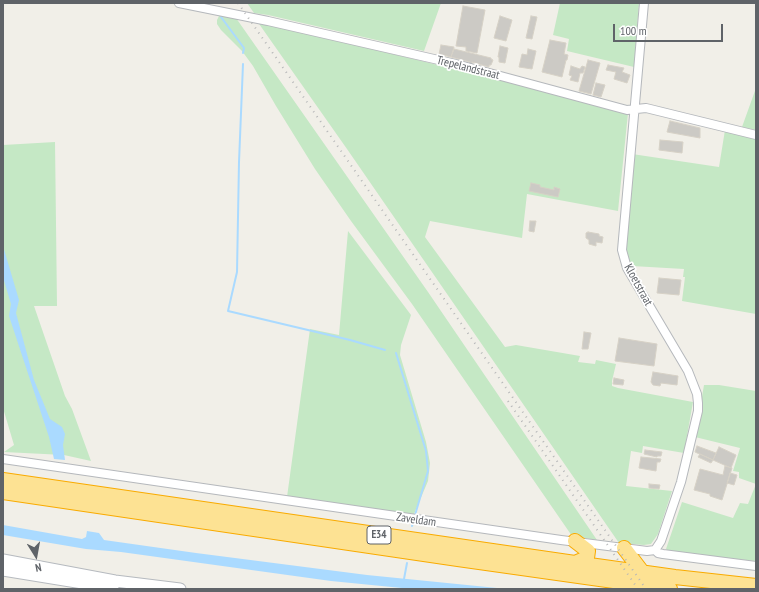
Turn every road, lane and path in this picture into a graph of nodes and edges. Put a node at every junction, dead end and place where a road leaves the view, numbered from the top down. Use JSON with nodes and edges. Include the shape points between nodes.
{"nodes":[{"id":1,"x":179,"y":3,"type":"edge"},
{"id":2,"x":644,"y":3,"type":"edge"},
{"id":3,"x":635,"y":109,"type":"junction"},
{"id":4,"x":756,"y":135,"type":"edge"},
{"id":5,"x":3,"y":459,"type":"edge"},
{"id":6,"x":3,"y":480,"type":"edge"},
{"id":7,"x":3,"y":492,"type":"edge"},
{"id":8,"x":576,"y":541,"type":"junction"},
{"id":9,"x":624,"y":548,"type":"junction"},
{"id":10,"x":655,"y":550,"type":"junction"},
{"id":11,"x":3,"y":560,"type":"edge"},
{"id":12,"x":575,"y":563,"type":"junction"},
{"id":13,"x":756,"y":566,"type":"edge"},
{"id":14,"x":3,"y":570,"type":"edge"},
{"id":15,"x":643,"y":573,"type":"junction"},
{"id":16,"x":756,"y":586,"type":"edge"},
{"id":17,"x":122,"y":589,"type":"edge"},
{"id":18,"x":180,"y":589,"type":"edge"},
{"id":19,"x":670,"y":589,"type":"edge"}],
"edges":[{"from":1,"to":3,"type":"street","name":"Trepelandstraat","via":[[456,64],[627,110]]},
{"from":2,"to":3,"type":"street","name":"Kloetstraat"},
{"from":3,"to":4,"type":"street","name":"Trepelandstraat","via":[[646,108]]},
{"from":3,"to":10,"type":"street","name":"Kloetstraat","via":[[622,250],[627,268],[636,285],[688,371],[698,403],[681,482],[661,541]]},
{"from":5,"to":8,"type":"street","name":"Zaveldam"},
{"from":6,"to":12,"type":"highway","number":"E34"},
{"from":7,"to":19,"type":"highway","number":"E34"},
{"from":8,"to":9,"type":"street","name":"Zaveldam"},
{"from":8,"to":12,"type":"highway","via":[[588,551],[587,558]]},
{"from":9,"to":10,"type":"street","name":"Zaveldam"},
{"from":9,"to":15,"type":"highway"},
{"from":10,"to":13,"type":"street","name":"Zaveldam","via":[[663,554]]},
{"from":11,"to":18,"type":"main road","via":[[115,581]]},
{"from":12,"to":15,"type":"highway","number":"E34"},
{"from":14,"to":17,"type":"main road"},
{"from":15,"to":16,"type":"highway","number":"E34"}]}
